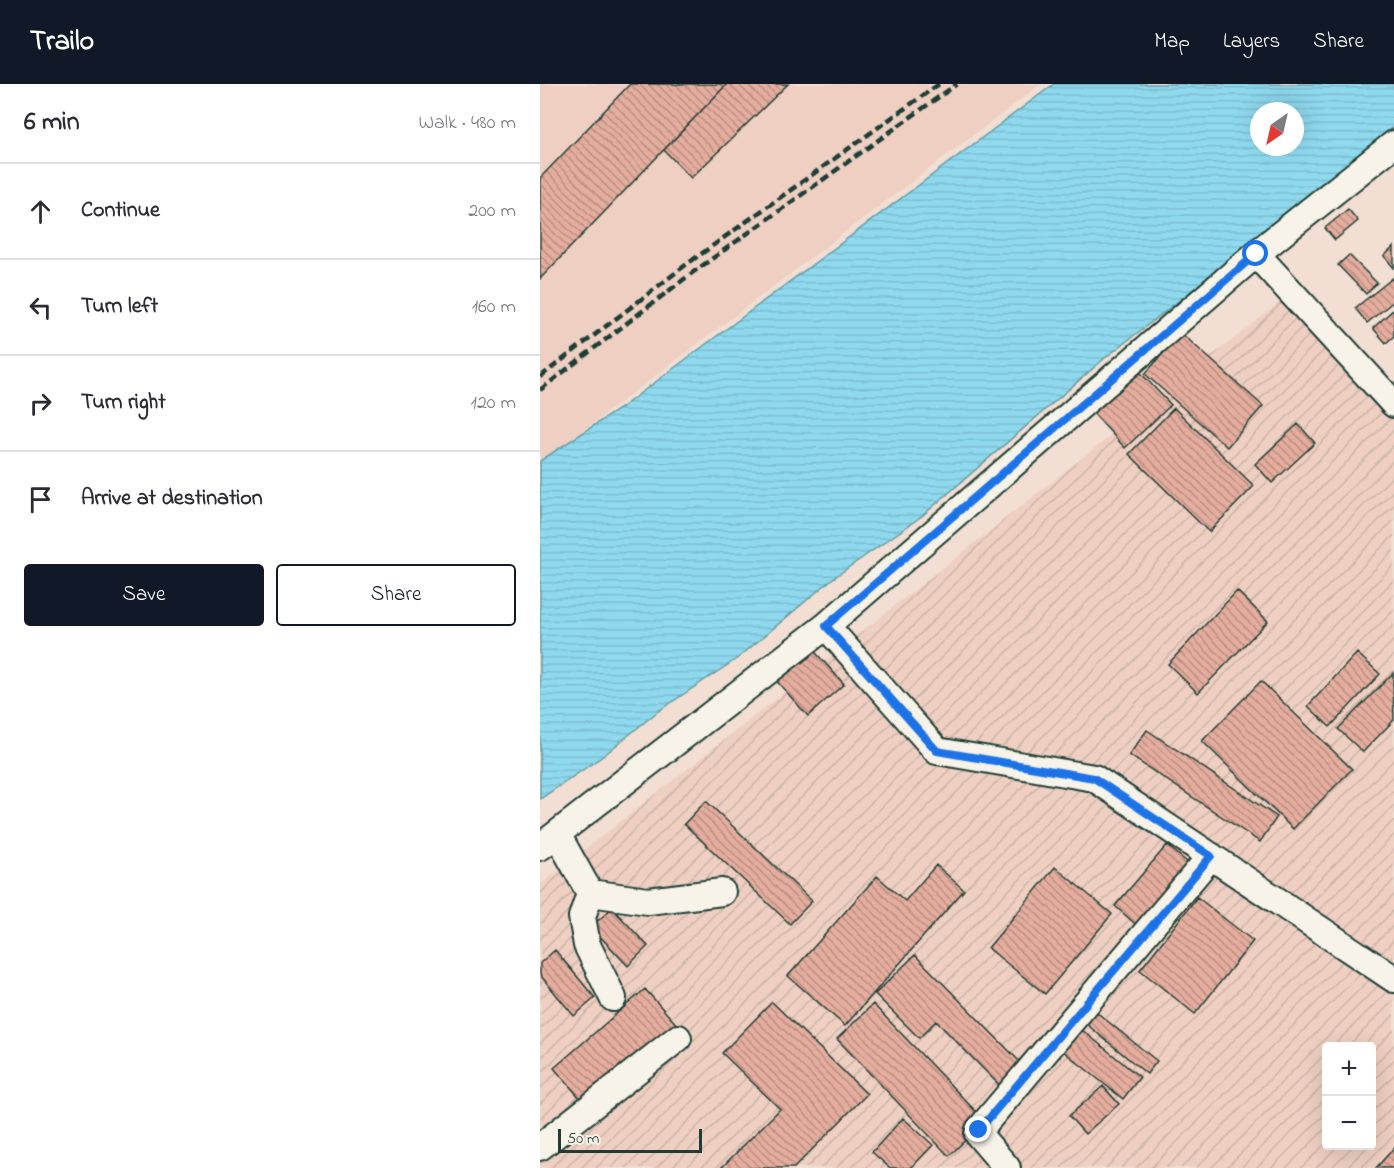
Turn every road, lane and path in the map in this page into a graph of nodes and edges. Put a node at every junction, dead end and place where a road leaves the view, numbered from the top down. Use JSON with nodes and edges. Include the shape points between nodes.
{"nodes":[{"id":1,"x":1394,"y":144,"type":"edge"},
{"id":2,"x":1256,"y":254,"type":"junction"},
{"id":3,"x":1394,"y":404,"type":"edge"},
{"id":4,"x":826,"y":626,"type":"junction"},
{"id":5,"x":548,"y":841,"type":"edge"},
{"id":6,"x":1211,"y":856,"type":"junction"},
{"id":7,"x":590,"y":892,"type":"junction"},
{"id":8,"x":723,"y":892,"type":"dead end"},
{"id":9,"x":1394,"y":979,"type":"edge"},
{"id":10,"x":613,"y":998,"type":"dead end"},
{"id":11,"x":678,"y":1038,"type":"dead end"},
{"id":12,"x":540,"y":1147,"type":"edge"},
{"id":13,"x":1007,"y":1168,"type":"edge"}],
"edges":[{"from":1,"to":2,"type":"street"},
{"from":2,"to":3,"type":"street"},
{"from":2,"to":4,"type":"street"},
{"from":4,"to":5,"type":"street"},
{"from":4,"to":6,"type":"street","via":[[937,751],[1094,778]]},
{"from":5,"to":7,"type":"street"},
{"from":6,"to":9,"type":"street"},
{"from":6,"to":13,"type":"street","via":[[979,1130],[978,1134]]},
{"from":7,"to":8,"type":"street","via":[[648,901]]},
{"from":7,"to":10,"type":"street","via":[[582,917],[587,945]]},
{"from":11,"to":12,"type":"street"}]}
